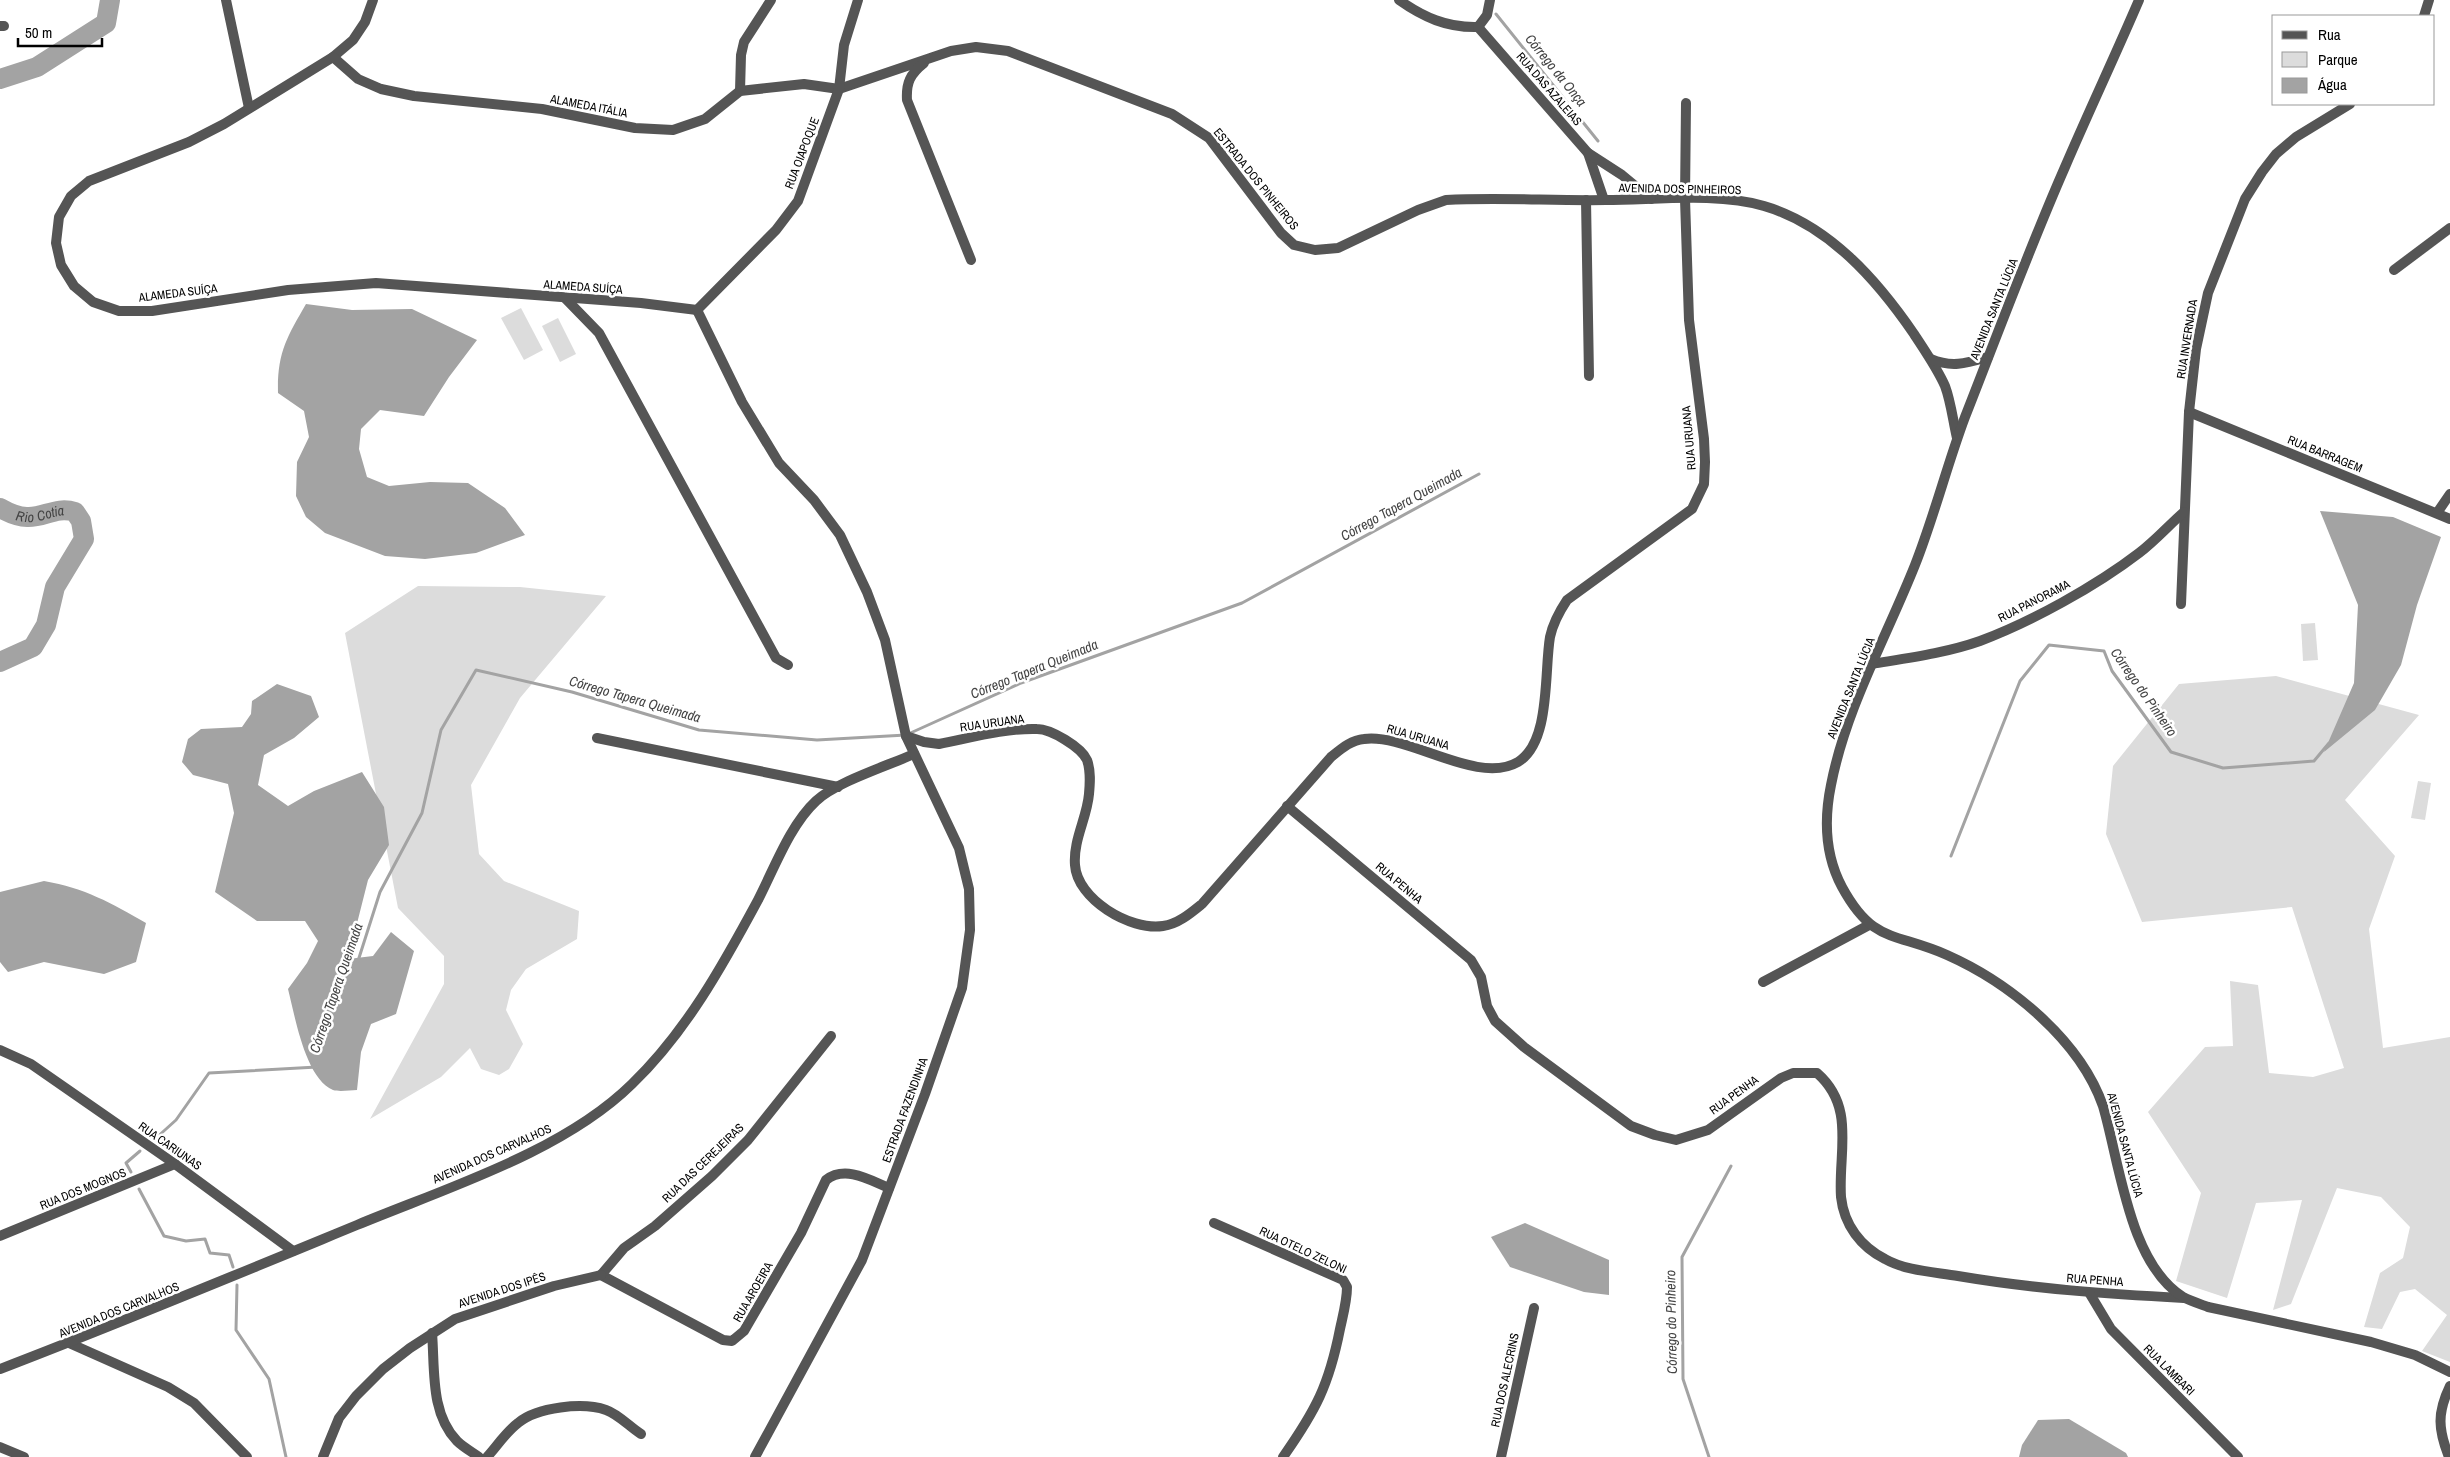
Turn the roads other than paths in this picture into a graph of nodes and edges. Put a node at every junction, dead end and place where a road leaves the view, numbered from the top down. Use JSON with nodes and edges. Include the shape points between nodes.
{"nodes":[{"id":1,"x":226,"y":0,"type":"edge"},
{"id":2,"x":373,"y":0,"type":"edge"},
{"id":3,"x":771,"y":0,"type":"edge"},
{"id":4,"x":858,"y":0,"type":"edge"},
{"id":5,"x":1399,"y":0,"type":"edge"},
{"id":6,"x":1490,"y":0,"type":"edge"},
{"id":7,"x":2139,"y":0,"type":"edge"},
{"id":8,"x":2429,"y":0,"type":"edge"},
{"id":9,"x":2424,"y":15,"type":"edge"},
{"id":10,"x":1478,"y":27,"type":"junction"},
{"id":11,"x":333,"y":57,"type":"junction"},
{"id":12,"x":929,"y":59,"type":"junction"},
{"id":13,"x":839,"y":89,"type":"junction"},
{"id":14,"x":740,"y":91,"type":"junction"},
{"id":15,"x":1686,"y":102,"type":"dead end"},
{"id":16,"x":2348,"y":105,"type":"edge"},
{"id":17,"x":249,"y":108,"type":"junction"},
{"id":18,"x":1588,"y":152,"type":"junction"},
{"id":19,"x":1651,"y":199,"type":"junction"},
{"id":20,"x":1684,"y":199,"type":"junction"},
{"id":21,"x":1586,"y":200,"type":"junction"},
{"id":22,"x":1604,"y":200,"type":"junction"},
{"id":23,"x":2450,"y":228,"type":"edge"},
{"id":24,"x":971,"y":260,"type":"dead end"},
{"id":25,"x":2394,"y":270,"type":"dead end"},
{"id":26,"x":565,"y":298,"type":"junction"},
{"id":27,"x":697,"y":310,"type":"junction"},
{"id":28,"x":1988,"y":357,"type":"junction"},
{"id":29,"x":1931,"y":359,"type":"junction"},
{"id":30,"x":1589,"y":376,"type":"dead end"},
{"id":31,"x":2189,"y":412,"type":"junction"},
{"id":32,"x":1957,"y":438,"type":"junction"},
{"id":33,"x":2450,"y":494,"type":"edge"},
{"id":34,"x":2184,"y":512,"type":"junction"},
{"id":35,"x":2437,"y":513,"type":"junction"},
{"id":36,"x":2450,"y":519,"type":"edge"},
{"id":37,"x":2181,"y":604,"type":"dead end"},
{"id":38,"x":1872,"y":664,"type":"junction"},
{"id":39,"x":788,"y":665,"type":"dead end"},
{"id":40,"x":905,"y":732,"type":"junction"},
{"id":41,"x":597,"y":738,"type":"dead end"},
{"id":42,"x":914,"y":754,"type":"junction"},
{"id":43,"x":838,"y":787,"type":"junction"},
{"id":44,"x":1287,"y":806,"type":"junction"},
{"id":45,"x":1869,"y":925,"type":"junction"},
{"id":46,"x":1763,"y":982,"type":"dead end"},
{"id":47,"x":830,"y":1036,"type":"dead end"},
{"id":48,"x":0,"y":1050,"type":"edge"},
{"id":49,"x":175,"y":1164,"type":"junction"},
{"id":50,"x":889,"y":1188,"type":"junction"},
{"id":51,"x":1214,"y":1223,"type":"dead end"},
{"id":52,"x":0,"y":1236,"type":"edge"},
{"id":53,"x":293,"y":1251,"type":"junction"},
{"id":54,"x":601,"y":1275,"type":"junction"},
{"id":55,"x":2090,"y":1294,"type":"junction"},
{"id":56,"x":2184,"y":1298,"type":"junction"},
{"id":57,"x":1534,"y":1308,"type":"dead end"},
{"id":58,"x":432,"y":1334,"type":"junction"},
{"id":59,"x":69,"y":1343,"type":"junction"},
{"id":60,"x":0,"y":1369,"type":"edge"},
{"id":61,"x":2450,"y":1372,"type":"edge"},
{"id":62,"x":2450,"y":1386,"type":"edge"},
{"id":63,"x":640,"y":1434,"type":"dead end"},
{"id":64,"x":0,"y":1446,"type":"edge"},
{"id":65,"x":24,"y":1457,"type":"edge"},
{"id":66,"x":247,"y":1457,"type":"edge"},
{"id":67,"x":323,"y":1457,"type":"edge"},
{"id":68,"x":479,"y":1457,"type":"edge"},
{"id":69,"x":487,"y":1457,"type":"edge"},
{"id":70,"x":755,"y":1457,"type":"edge"},
{"id":71,"x":1283,"y":1457,"type":"edge"},
{"id":72,"x":1501,"y":1457,"type":"edge"},
{"id":73,"x":2238,"y":1457,"type":"edge"},
{"id":74,"x":2449,"y":1457,"type":"edge"}],
"edges":[{"from":1,"to":17,"type":"street"},
{"from":2,"to":11,"type":"street","name":"ALAMEDA SUÍÇA","via":[[366,22],[353,40]]},
{"from":3,"to":14,"type":"street","via":[[744,42]]},
{"from":4,"to":13,"type":"street","name":"RUA OIAPOQUE","via":[[844,45]]},
{"from":5,"to":10,"type":"street","via":[[1437,22],[1462,28]]},
{"from":6,"to":10,"type":"street"},
{"from":7,"to":28,"type":"street","name":"AVENIDA SANTA LÚCIA","via":[[2065,168]]},
{"from":8,"to":9,"type":"street"},
{"from":10,"to":18,"type":"street","name":"RUA DAS AZALEIAS"},
{"from":11,"to":14,"type":"street","name":"ALAMEDA ITÁLIA","via":[[358,78],[381,89],[414,96],[542,109],[635,128],[673,130],[705,119]]},
{"from":11,"to":17,"type":"street","name":"ALAMEDA SUÍÇA"},
{"from":12,"to":13,"type":"street","name":"ESTRADA DOS PINHEIROS"},
{"from":12,"to":21,"type":"street","name":"ESTRADA DOS PINHEIROS","via":[[976,47],[1008,51],[1172,114],[1210,138],[1294,245],[1315,250],[1338,248],[1446,200]]},
{"from":12,"to":24,"type":"street","via":[[910,76],[907,100]]},
{"from":13,"to":14,"type":"street","via":[[804,84]]},
{"from":13,"to":27,"type":"street","name":"RUA OIAPOQUE","via":[[798,201],[776,230]]},
{"from":15,"to":20,"type":"street","name":"RUA URUANA"},
{"from":16,"to":31,"type":"street","name":"RUA INVERNADA","via":[[2296,137],[2276,154],[2244,199],[2205,302]]},
{"from":17,"to":26,"type":"street","name":"ALAMEDA SUÍÇA","via":[[189,142],[89,181],[71,196],[59,217],[56,242],[61,265],[74,286],[93,302],[119,311],[152,312],[288,290],[376,283]]},
{"from":18,"to":19,"type":"street"},
{"from":18,"to":22,"type":"street","name":"RUA DAS AZALEIAS"},
{"from":19,"to":20,"type":"street","name":"AVENIDA DOS PINHEIROS"},
{"from":19,"to":22,"type":"street","name":"AVENIDA DOS PINHEIROS"},
{"from":20,"to":29,"type":"street","name":"AVENIDA DOS PINHEIROS","via":[[1734,200],[1764,206],[1821,234],[1846,253],[1887,296]]},
{"from":20,"to":44,"type":"street","name":"RUA URUANA","via":[[1689,320],[1705,462],[1704,484],[1692,509],[1574,595],[1556,616],[1550,636],[1540,729],[1534,747],[1518,762],[1493,768],[1466,764],[1380,738],[1362,739],[1346,745],[1331,757]]},
{"from":21,"to":22,"type":"street","name":"ESTRADA DOS PINHEIROS"},
{"from":21,"to":30,"type":"street"},
{"from":23,"to":25,"type":"street"},
{"from":26,"to":27,"type":"street","name":"ALAMEDA SUÍÇA"},
{"from":26,"to":39,"type":"street","via":[[599,333],[776,658]]},
{"from":27,"to":40,"type":"street","via":[[742,402],[779,463],[814,500],[840,535],[885,640]]},
{"from":28,"to":29,"type":"street","via":[[1955,365]]},
{"from":28,"to":32,"type":"street","name":"AVENIDA SANTA LÚCIA"},
{"from":29,"to":32,"type":"street","name":"AVENIDA DOS PINHEIROS","via":[[1945,386]]},
{"from":31,"to":34,"type":"street","name":"RUA INVERNADA"},
{"from":31,"to":35,"type":"street","name":"RUA BARRAGEM"},
{"from":32,"to":38,"type":"street","name":"AVENIDA SANTA LÚCIA","via":[[1916,563]]},
{"from":33,"to":35,"type":"street"},
{"from":34,"to":37,"type":"street","name":"RUA INVERNADA"},
{"from":34,"to":38,"type":"street","name":"RUA PANORAMA","via":[[2140,553],[2083,590],[2014,627],[1949,650]]},
{"from":35,"to":36,"type":"street","name":"RUA BARRAGEM"},
{"from":38,"to":45,"type":"street","name":"AVENIDA SANTA LÚCIA","via":[[1839,752],[1830,787],[1827,822],[1834,870],[1853,906]]},
{"from":40,"to":42,"type":"street"},
{"from":40,"to":44,"type":"street","name":"RUA URUANA","via":[[924,742],[939,744],[1038,729],[1056,734],[1074,747],[1086,759],[1090,776],[1089,797],[1076,847],[1079,883],[1089,896],[1120,917],[1141,925],[1163,926],[1182,919],[1202,904]]},
{"from":41,"to":43,"type":"street"},
{"from":42,"to":43,"type":"street","name":"AVENIDA DOS CARVALHOS"},
{"from":42,"to":50,"type":"street","name":"ESTRADA FAZENDINHA","via":[[959,848],[969,889],[970,930],[962,988]]},
{"from":43,"to":53,"type":"street","name":"AVENIDA DOS CARVALHOS","via":[[818,799],[801,817],[706,991],[672,1039],[632,1085],[590,1119],[549,1143]]},
{"from":44,"to":55,"type":"street","name":"RUA PENHA","via":[[1471,960],[1495,1021],[1524,1047],[1630,1126],[1676,1140],[1694,1136],[1708,1130],[1781,1078],[1793,1073],[1817,1073],[1828,1082],[1840,1105],[1844,1214],[1866,1246],[1885,1260],[1915,1269]]},
{"from":45,"to":46,"type":"street"},
{"from":45,"to":56,"type":"street","name":"AVENIDA SANTA LÚCIA","via":[[1982,972],[2023,1003],[2071,1050],[2096,1087],[2139,1238],[2161,1276]]},
{"from":47,"to":54,"type":"street","name":"RUA DAS CEREJEIRAS","via":[[748,1140],[655,1226],[624,1248]]},
{"from":48,"to":49,"type":"street","name":"RUA CARIUNAS","via":[[31,1064]]},
{"from":49,"to":52,"type":"street","name":"RUA DOS MOGNOS"},
{"from":49,"to":53,"type":"street","name":"RUA CARIUNAS"},
{"from":50,"to":54,"type":"street","name":"RUA AROEIRA","via":[[862,1176],[842,1173],[833,1174],[826,1180],[801,1233],[744,1331],[732,1341],[723,1340]]},
{"from":50,"to":70,"type":"street","name":"ESTRADA FAZENDINHA","via":[[862,1260]]},
{"from":51,"to":71,"type":"street","name":"RUA OTELO ZELONI","via":[[1343,1280],[1347,1287],[1333,1365],[1311,1418]]},
{"from":53,"to":59,"type":"street","name":"AVENIDA DOS CARVALHOS"},
{"from":54,"to":58,"type":"street","name":"AVENIDA DOS IPÊS","via":[[554,1286],[455,1318]]},
{"from":55,"to":56,"type":"street","name":"RUA PENHA"},
{"from":55,"to":73,"type":"street","name":"RUA LAMBARI","via":[[2111,1329]]},
{"from":56,"to":61,"type":"street","name":"AVENIDA SANTA LÚCIA","via":[[2208,1307],[2371,1342],[2415,1355]]},
{"from":57,"to":72,"type":"street","name":"RUA DOS ALECRINS"},
{"from":58,"to":67,"type":"street","name":"AVENIDA DOS IPÊS","via":[[383,1370],[356,1396],[339,1418]]},
{"from":58,"to":68,"type":"street","via":[[438,1408],[446,1427],[457,1441]]},
{"from":59,"to":60,"type":"street","name":"AVENIDA DOS CARVALHOS"},
{"from":59,"to":66,"type":"street","via":[[168,1387],[194,1403]]},
{"from":62,"to":74,"type":"street","via":[[2440,1413],[2441,1435]]},
{"from":63,"to":69,"type":"street","via":[[608,1410],[569,1406],[518,1422]]},
{"from":64,"to":65,"type":"street"}]}
